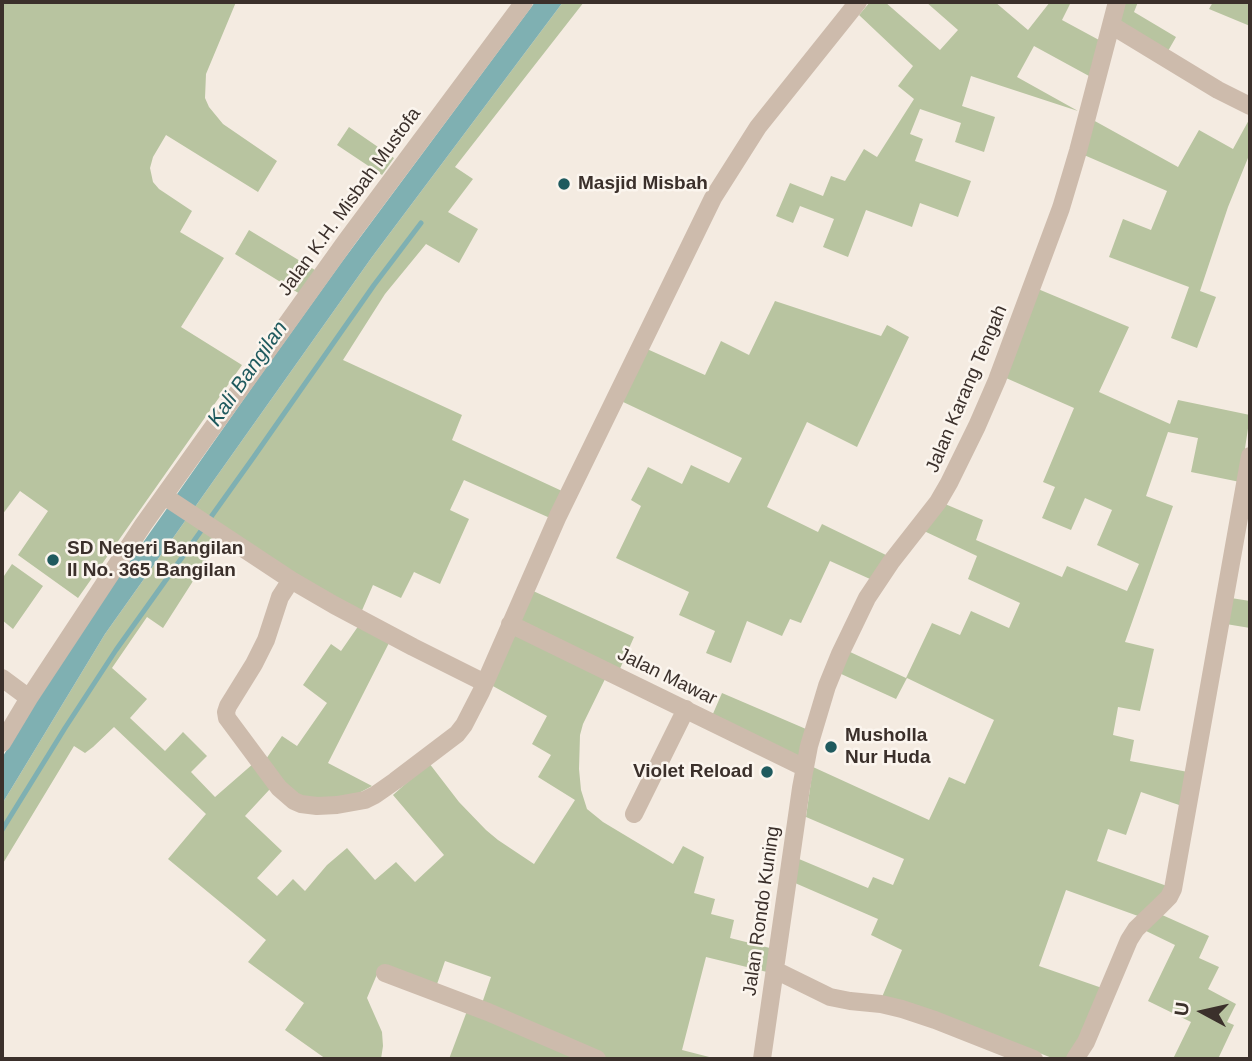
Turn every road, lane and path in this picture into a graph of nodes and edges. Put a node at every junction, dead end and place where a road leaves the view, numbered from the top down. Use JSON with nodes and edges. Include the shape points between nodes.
{"nodes":[{"id":1,"x":524,"y":2,"type":"edge"},
{"id":2,"x":858,"y":2,"type":"edge"},
{"id":3,"x":1117,"y":2,"type":"edge"},
{"id":4,"x":1111,"y":25,"type":"junction"},
{"id":5,"x":1250,"y":106,"type":"edge"},
{"id":6,"x":1250,"y":460,"type":"edge"},
{"id":7,"x":166,"y":498,"type":"junction"},
{"id":8,"x":1246,"y":504,"type":"edge"},
{"id":9,"x":291,"y":580,"type":"junction"},
{"id":10,"x":510,"y":624,"type":"junction"},
{"id":11,"x":2,"y":678,"type":"edge"},
{"id":12,"x":485,"y":682,"type":"junction"},
{"id":13,"x":29,"y":698,"type":"junction"},
{"id":14,"x":686,"y":709,"type":"junction"},
{"id":15,"x":2,"y":743,"type":"edge"},
{"id":16,"x":805,"y":768,"type":"junction"},
{"id":17,"x":634,"y":814,"type":"dead end"},
{"id":18,"x":775,"y":970,"type":"junction"},
{"id":19,"x":385,"y":972,"type":"dead end"},
{"id":20,"x":597,"y":1059,"type":"edge"},
{"id":21,"x":762,"y":1059,"type":"edge"},
{"id":22,"x":1034,"y":1059,"type":"edge"},
{"id":23,"x":1075,"y":1059,"type":"edge"}],
"edges":[{"from":1,"to":7,"type":"street","name":"Jalan K.H. Misbah Mustofa","via":[[346,241]]},
{"from":2,"to":10,"type":"street","via":[[758,127],[713,198]]},
{"from":3,"to":4,"type":"street","name":"Jalan Karang Tengah"},
{"from":4,"to":5,"type":"street"},
{"from":4,"to":16,"type":"street","name":"Jalan Karang Tengah","via":[[1060,208],[997,380],[949,484],[879,579],[855,622],[827,686]]},
{"from":6,"to":8,"type":"street"},
{"from":7,"to":9,"type":"street"},
{"from":7,"to":13,"type":"street","name":"Jalan K.H. Misbah Mustofa","via":[[124,552]]},
{"from":8,"to":23,"type":"street","via":[[1173,889],[1129,940]]},
{"from":9,"to":12,"type":"street"},
{"from":9,"to":12,"type":"street","via":[[280,597],[266,640],[226,712],[293,801],[337,805],[375,795],[457,734]]},
{"from":10,"to":12,"type":"street"},
{"from":10,"to":14,"type":"street","name":"Jalan Mawar"},
{"from":11,"to":13,"type":"street"},
{"from":13,"to":15,"type":"street","name":"Jalan K.H. Misbah Mustofa"},
{"from":14,"to":16,"type":"street","name":"Jalan Mawar"},
{"from":14,"to":17,"type":"street"},
{"from":16,"to":18,"type":"street","name":"Jalan Rondo Kuning"},
{"from":18,"to":21,"type":"street","name":"Jalan Rondo Kuning"},
{"from":18,"to":22,"type":"street","via":[[830,997],[902,1009]]},
{"from":19,"to":20,"type":"street"}]}
